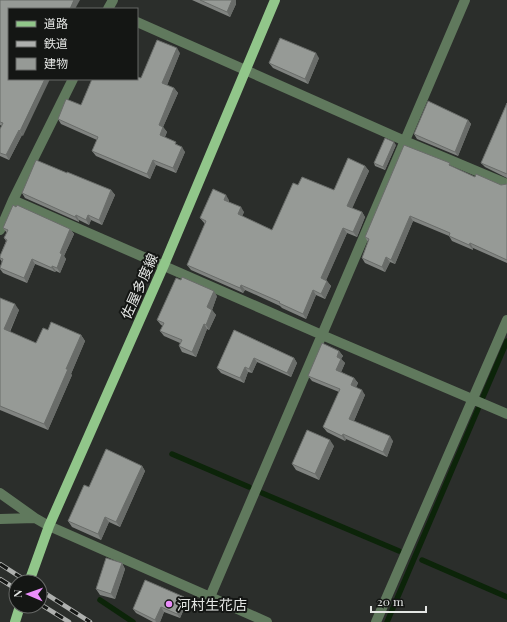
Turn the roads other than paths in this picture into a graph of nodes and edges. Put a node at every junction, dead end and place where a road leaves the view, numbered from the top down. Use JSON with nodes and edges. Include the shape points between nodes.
{"nodes":[{"id":1,"x":275,"y":0,"type":"edge"},
{"id":2,"x":465,"y":0,"type":"edge"},
{"id":3,"x":138,"y":22,"type":"edge"},
{"id":4,"x":245,"y":69,"type":"junction"},
{"id":5,"x":73,"y":80,"type":"edge"},
{"id":6,"x":405,"y":141,"type":"junction"},
{"id":7,"x":507,"y":184,"type":"edge"},
{"id":8,"x":13,"y":200,"type":"junction"},
{"id":9,"x":0,"y":230,"type":"edge"},
{"id":10,"x":164,"y":265,"type":"junction"},
{"id":11,"x":507,"y":320,"type":"edge"},
{"id":12,"x":322,"y":335,"type":"junction"},
{"id":13,"x":473,"y":399,"type":"junction"},
{"id":14,"x":507,"y":414,"type":"edge"},
{"id":15,"x":0,"y":493,"type":"edge"},
{"id":16,"x":35,"y":518,"type":"junction"},
{"id":17,"x":0,"y":519,"type":"edge"},
{"id":18,"x":49,"y":526,"type":"junction"},
{"id":19,"x":32,"y":574,"type":"edge"},
{"id":20,"x":210,"y":597,"type":"junction"},
{"id":21,"x":267,"y":622,"type":"edge"},
{"id":22,"x":376,"y":622,"type":"edge"}],
"edges":[{"from":1,"to":4,"type":"main road","name":"佐屋多度線"},
{"from":2,"to":6,"type":"street"},
{"from":3,"to":4,"type":"street"},
{"from":4,"to":6,"type":"street"},
{"from":4,"to":10,"type":"main road","name":"佐屋多度線"},
{"from":5,"to":8,"type":"street"},
{"from":6,"to":7,"type":"street"},
{"from":6,"to":12,"type":"street"},
{"from":8,"to":9,"type":"street"},
{"from":8,"to":10,"type":"street"},
{"from":10,"to":12,"type":"street"},
{"from":10,"to":18,"type":"main road","name":"佐屋多度線"},
{"from":11,"to":13,"type":"street"},
{"from":12,"to":13,"type":"street"},
{"from":12,"to":20,"type":"street"},
{"from":13,"to":14,"type":"street"},
{"from":13,"to":22,"type":"street"},
{"from":15,"to":16,"type":"street"},
{"from":16,"to":17,"type":"street"},
{"from":16,"to":18,"type":"street"},
{"from":18,"to":19,"type":"main road","name":"佐屋多度線"},
{"from":18,"to":20,"type":"street"},
{"from":20,"to":21,"type":"street"}]}
